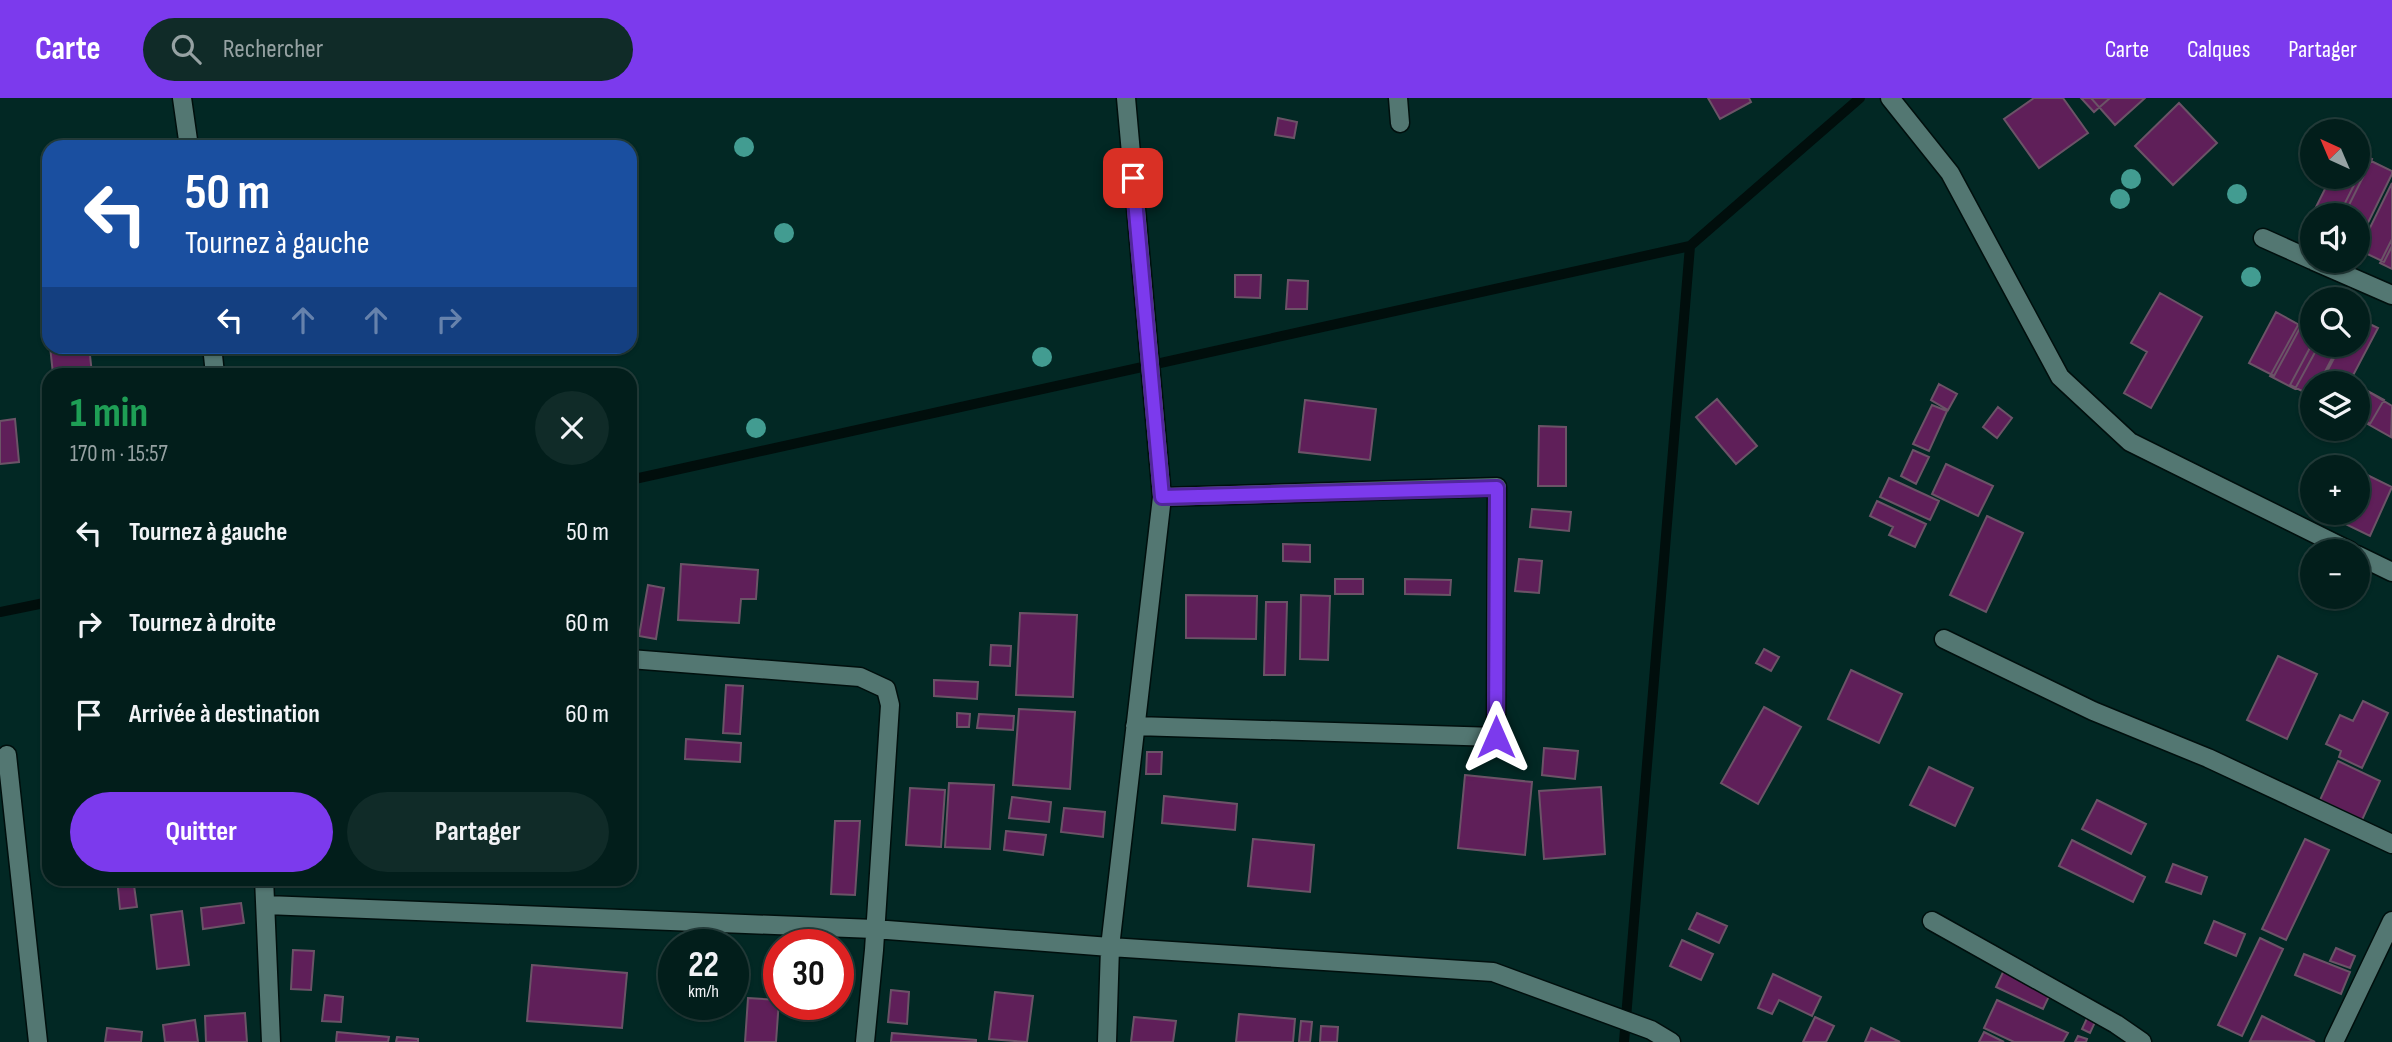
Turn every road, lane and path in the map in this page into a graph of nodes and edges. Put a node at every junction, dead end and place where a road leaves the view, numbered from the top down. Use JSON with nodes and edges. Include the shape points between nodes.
{"nodes":[{"id":1,"x":183,"y":98,"type":"edge"},
{"id":2,"x":1126,"y":98,"type":"edge"},
{"id":3,"x":1398,"y":98,"type":"edge"},
{"id":4,"x":1890,"y":98,"type":"edge"},
{"id":5,"x":1401,"y":123,"type":"dead end"},
{"id":6,"x":188,"y":140,"type":"edge"},
{"id":7,"x":2263,"y":238,"type":"dead end"},
{"id":8,"x":2300,"y":254,"type":"edge"},
{"id":9,"x":2342,"y":273,"type":"edge"},
{"id":10,"x":2392,"y":295,"type":"edge"},
{"id":11,"x":1162,"y":497,"type":"junction"},
{"id":12,"x":2326,"y":539,"type":"edge"},
{"id":13,"x":2370,"y":561,"type":"edge"},
{"id":14,"x":2392,"y":572,"type":"edge"},
{"id":15,"x":1944,"y":639,"type":"dead end"},
{"id":16,"x":637,"y":660,"type":"edge"},
{"id":17,"x":1135,"y":726,"type":"junction"},
{"id":18,"x":7,"y":755,"type":"dead end"},
{"id":19,"x":2392,"y":844,"type":"edge"},
{"id":20,"x":265,"y":886,"type":"edge"},
{"id":21,"x":266,"y":905,"type":"junction"},
{"id":22,"x":2392,"y":921,"type":"edge"},
{"id":23,"x":1932,"y":922,"type":"dead end"},
{"id":24,"x":874,"y":929,"type":"junction"},
{"id":25,"x":1110,"y":947,"type":"junction"},
{"id":26,"x":38,"y":1042,"type":"edge"},
{"id":27,"x":271,"y":1042,"type":"edge"},
{"id":28,"x":864,"y":1042,"type":"edge"},
{"id":29,"x":1107,"y":1042,"type":"edge"},
{"id":30,"x":1671,"y":1042,"type":"edge"},
{"id":31,"x":2143,"y":1042,"type":"edge"},
{"id":32,"x":2334,"y":1042,"type":"edge"}],
"edges":[{"from":1,"to":6,"type":"street"},
{"from":2,"to":11,"type":"street"},
{"from":3,"to":5,"type":"street"},
{"from":4,"to":12,"type":"street","via":[[1950,173],[2060,377],[2130,442]]},
{"from":7,"to":8,"type":"street"},
{"from":9,"to":10,"type":"street"},
{"from":11,"to":17,"type":"street"},
{"from":11,"to":17,"type":"street","via":[[1497,488],[1496,737]]},
{"from":13,"to":14,"type":"street"},
{"from":15,"to":19,"type":"street"},
{"from":16,"to":24,"type":"street","via":[[860,677],[886,689],[890,705]]},
{"from":17,"to":25,"type":"street"},
{"from":18,"to":26,"type":"street"},
{"from":20,"to":21,"type":"street"},
{"from":21,"to":24,"type":"street"},
{"from":21,"to":27,"type":"street"},
{"from":22,"to":32,"type":"street"},
{"from":23,"to":31,"type":"street"},
{"from":24,"to":25,"type":"street"},
{"from":24,"to":28,"type":"street"},
{"from":25,"to":29,"type":"street"},
{"from":25,"to":30,"type":"street","via":[[1493,972],[1651,1030]]}]}
